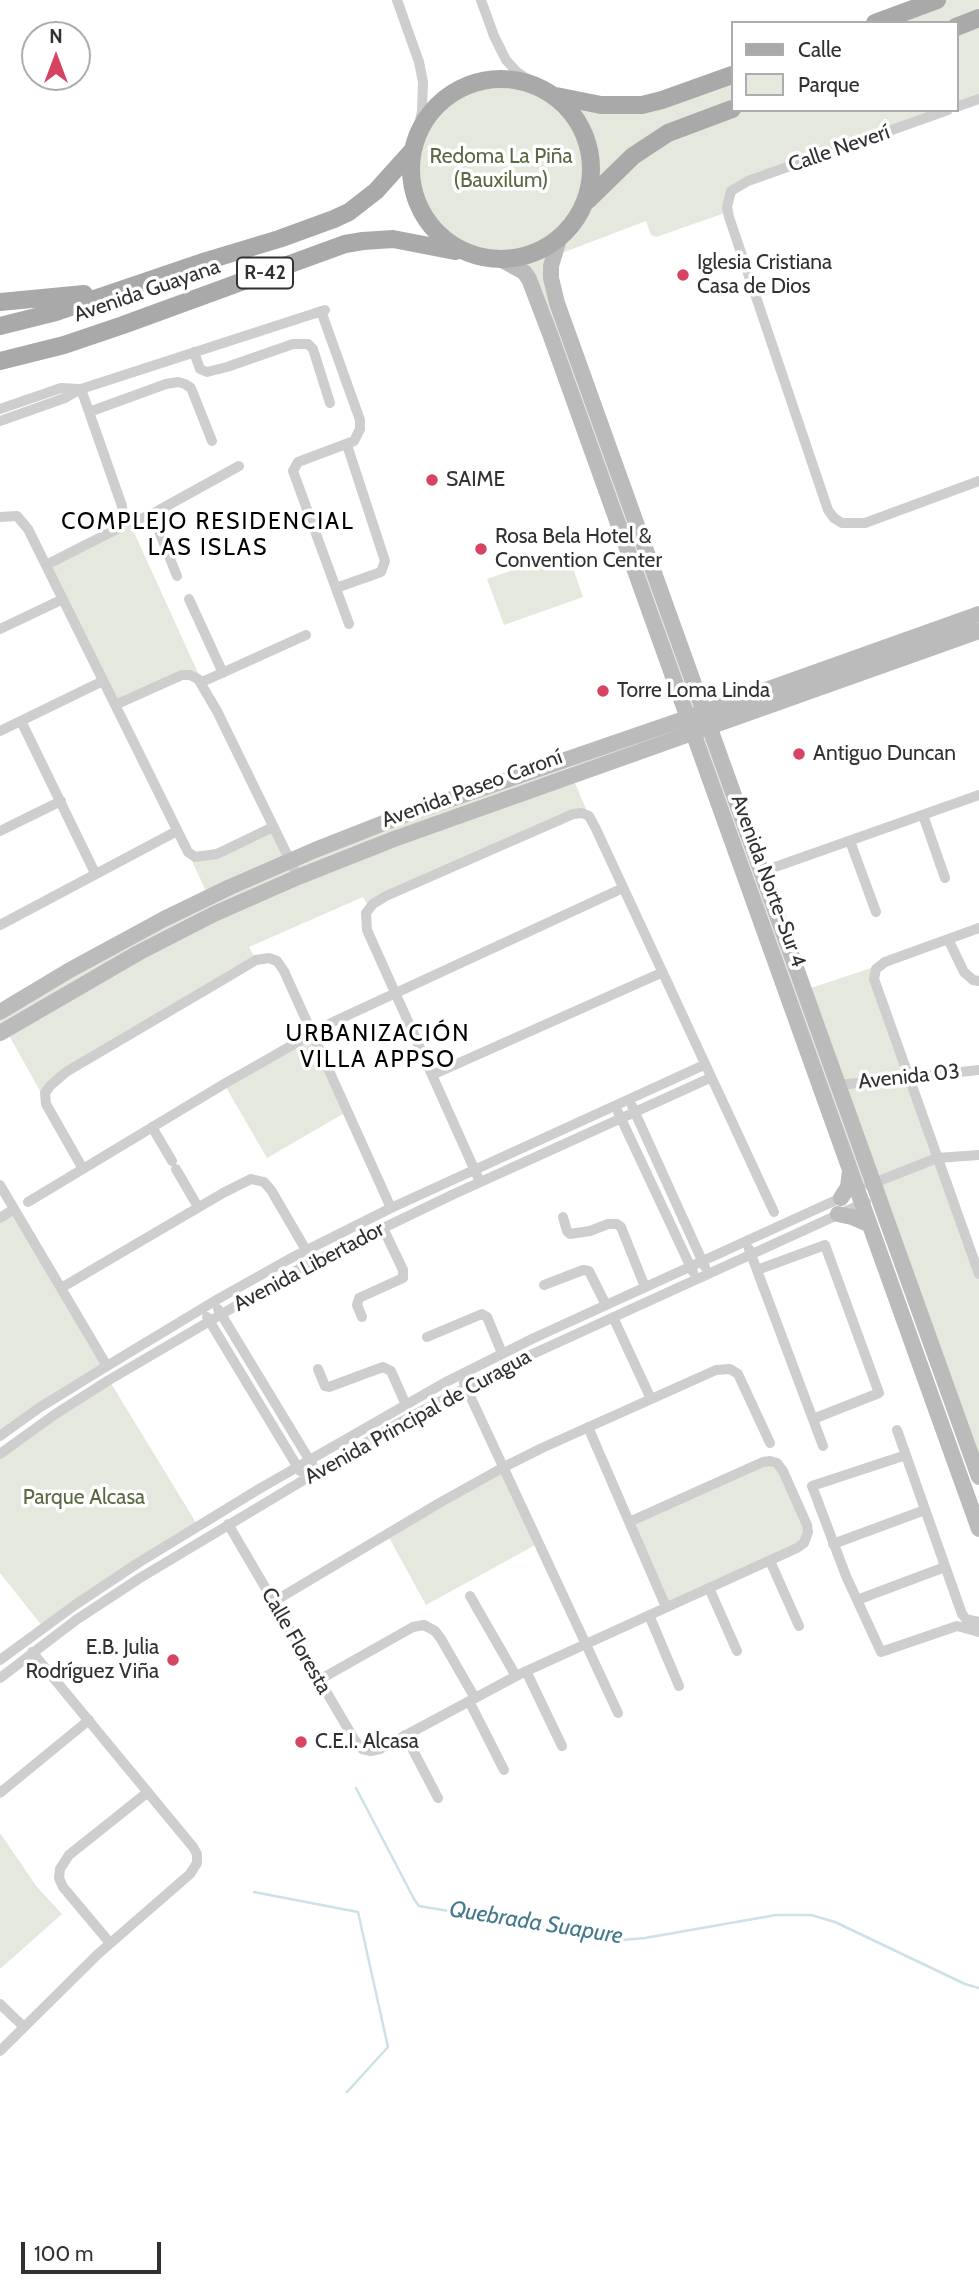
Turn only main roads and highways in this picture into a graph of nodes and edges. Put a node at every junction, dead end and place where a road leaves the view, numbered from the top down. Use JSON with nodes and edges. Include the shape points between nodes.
{"nodes":[{"id":1,"x":937,"y":0,"type":"edge"},
{"id":2,"x":979,"y":18,"type":"edge"},
{"id":3,"x":880,"y":21,"type":"edge"},
{"id":4,"x":958,"y":26,"type":"edge"},
{"id":5,"x":730,"y":76,"type":"edge"},
{"id":6,"x":544,"y":90,"type":"junction"},
{"id":7,"x":730,"y":110,"type":"edge"},
{"id":8,"x":414,"y":145,"type":"junction"},
{"id":9,"x":586,"y":203,"type":"junction"},
{"id":10,"x":559,"y":239,"type":"junction"},
{"id":11,"x":471,"y":255,"type":"junction"},
{"id":12,"x":502,"y":260,"type":"junction"},
{"id":13,"x":129,"y":287,"type":"junction"},
{"id":14,"x":0,"y":302,"type":"edge"},
{"id":15,"x":0,"y":326,"type":"edge"},
{"id":16,"x":64,"y":345,"type":"junction"},
{"id":17,"x":0,"y":361,"type":"edge"},
{"id":18,"x":0,"y":369,"type":"edge"},
{"id":19,"x":979,"y":614,"type":"edge"},
{"id":20,"x":979,"y":631,"type":"edge"},
{"id":21,"x":677,"y":690,"type":"junction"},
{"id":22,"x":697,"y":695,"type":"junction"},
{"id":23,"x":724,"y":713,"type":"junction"},
{"id":24,"x":706,"y":719,"type":"junction"},
{"id":25,"x":689,"y":725,"type":"junction"},
{"id":26,"x":664,"y":734,"type":"junction"},
{"id":27,"x":715,"y":744,"type":"junction"},
{"id":28,"x":701,"y":758,"type":"junction"},
{"id":29,"x":0,"y":1012,"type":"edge"},
{"id":30,"x":0,"y":1033,"type":"edge"},
{"id":31,"x":850,"y":1168,"type":"junction"},
{"id":32,"x":868,"y":1193,"type":"junction"},
{"id":33,"x":870,"y":1225,"type":"junction"},
{"id":34,"x":979,"y":1477,"type":"edge"},
{"id":35,"x":979,"y":1529,"type":"edge"}],
"edges":[{"from":1,"to":3,"type":"main road"},
{"from":2,"to":4,"type":"main road"},
{"from":5,"to":6,"type":"main road","number":"R-42","via":[[642,105],[601,106]]},
{"from":6,"to":8,"type":"main road","number":"R-42","via":[[511,80],[469,85],[438,105]]},
{"from":6,"to":9,"type":"main road","number":"R-42","via":[[571,111],[586,136],[592,170]]},
{"from":7,"to":9,"type":"main road","number":"R-42","via":[[650,144]]},
{"from":8,"to":11,"type":"main road","number":"R-42","via":[[411,180],[424,217],[440,236]]},
{"from":8,"to":13,"type":"main road","name":"Avenida Guayana","number":"R-42","via":[[376,191],[349,212]]},
{"from":9,"to":10,"type":"main road","number":"R-42"},
{"from":10,"to":12,"type":"main road","number":"R-42","via":[[527,256]]},
{"from":10,"to":22,"type":"main road","name":"Avenida Norte-Sur 4","via":[[551,266],[557,303]]},
{"from":11,"to":12,"type":"main road","number":"R-42"},
{"from":11,"to":16,"type":"main road","name":"Avenida Guayana","number":"R-42","via":[[393,239],[345,244]]},
{"from":12,"to":21,"type":"main road","name":"Avenida Norte-Sur 4","via":[[524,272],[533,289]]},
{"from":13,"to":14,"type":"main road"},
{"from":13,"to":15,"type":"main road","name":"Avenida Guayana","number":"R-42"},
{"from":16,"to":17,"type":"main road","name":"Avenida Guayana","number":"R-42"},
{"from":16,"to":18,"type":"main road"},
{"from":19,"to":23,"type":"main road","name":"Avenida Paseo Caroní"},
{"from":20,"to":23,"type":"main road","name":"Avenida Paseo Caroní"},
{"from":21,"to":25,"type":"main road","name":"Avenida Norte-Sur 4"},
{"from":21,"to":26,"type":"main road"},
{"from":22,"to":23,"type":"main road"},
{"from":22,"to":24,"type":"main road","name":"Avenida Norte-Sur 4"},
{"from":23,"to":24,"type":"main road","name":"Avenida Paseo Caroní"},
{"from":23,"to":27,"type":"main road"},
{"from":24,"to":25,"type":"main road","name":"Avenida Paseo Caroní"},
{"from":24,"to":27,"type":"main road","name":"Avenida Norte-Sur 4"},
{"from":25,"to":26,"type":"main road","name":"Avenida Paseo Caroní"},
{"from":25,"to":28,"type":"main road","name":"Avenida Norte-Sur 4"},
{"from":26,"to":28,"type":"main road"},
{"from":26,"to":29,"type":"main road","name":"Avenida Paseo Caroní","via":[[400,817],[290,860],[164,919]]},
{"from":26,"to":30,"type":"main road","name":"Avenida Paseo Caroní","via":[[214,914]]},
{"from":27,"to":32,"type":"main road","name":"Avenida Norte-Sur 4","via":[[839,1085]]},
{"from":28,"to":31,"type":"main road","name":"Avenida Norte-Sur 4"},
{"from":31,"to":32,"type":"main road","name":"Avenida Norte-Sur 4"},
{"from":31,"to":33,"type":"main road","via":[[840,1206]]},
{"from":32,"to":33,"type":"main road","name":"Avenida Norte-Sur 4"},
{"from":32,"to":34,"type":"main road","name":"Avenida Norte-Sur 4"},
{"from":33,"to":35,"type":"main road","name":"Avenida Norte-Sur 4"}]}
